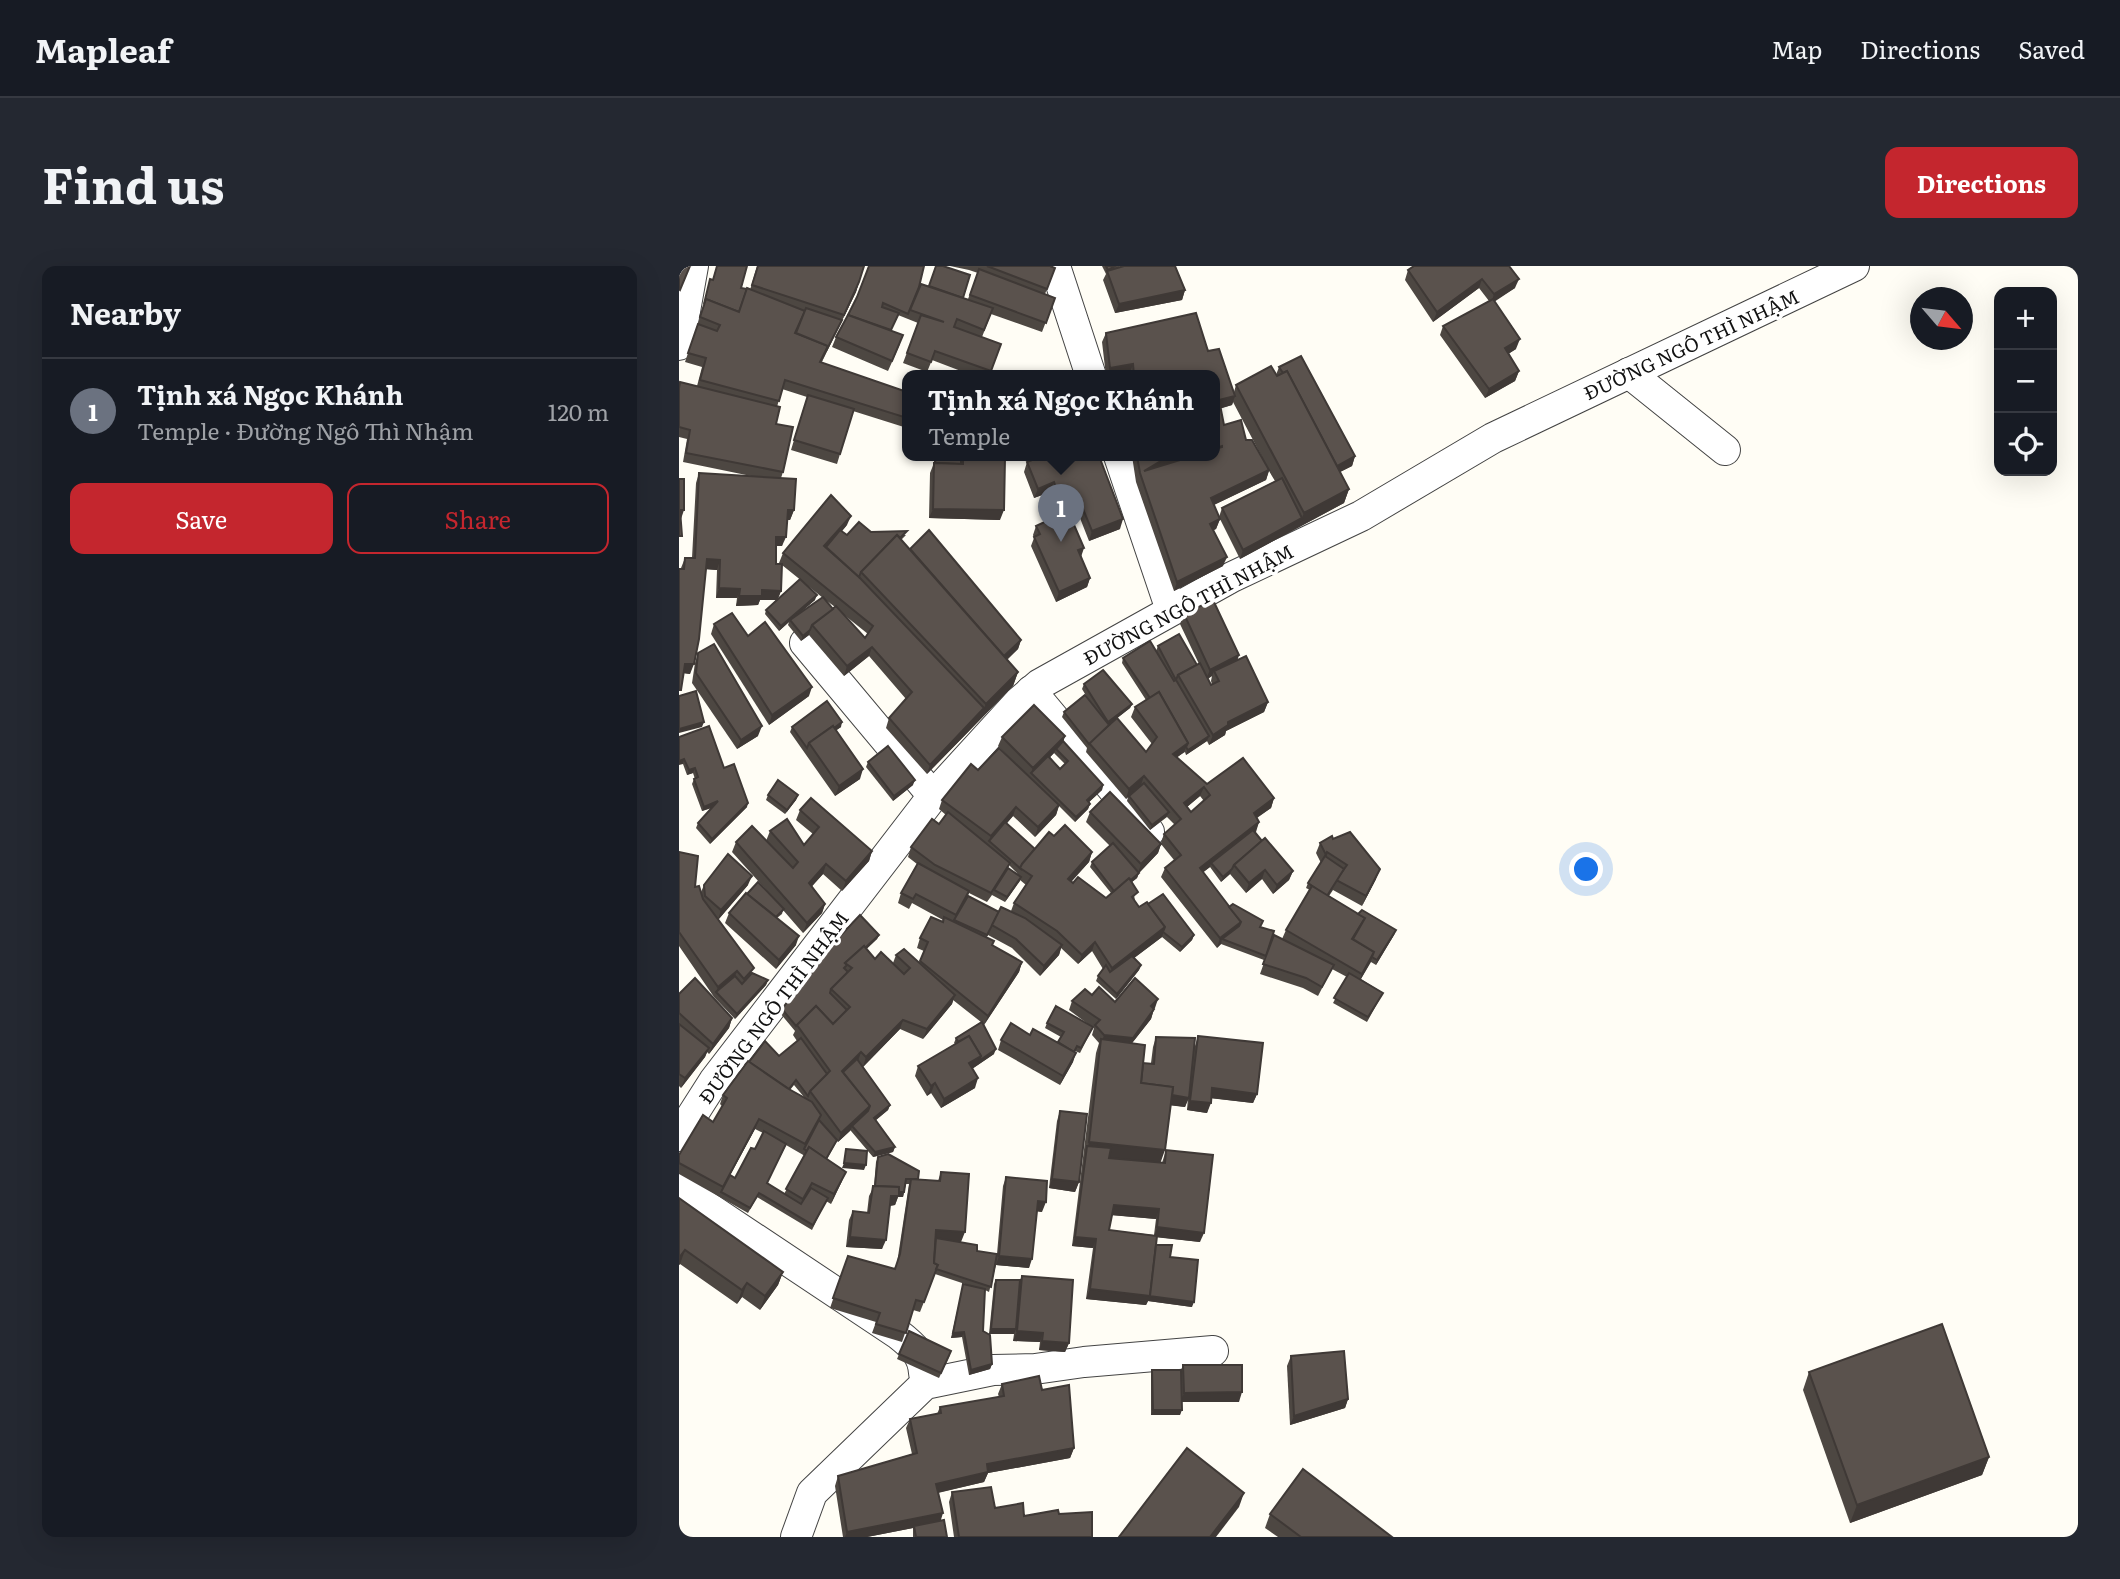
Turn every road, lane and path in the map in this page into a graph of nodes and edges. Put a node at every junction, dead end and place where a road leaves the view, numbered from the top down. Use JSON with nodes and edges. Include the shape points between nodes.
{"nodes":[{"id":1,"x":693,"y":266,"type":"edge"},
{"id":2,"x":1055,"y":266,"type":"edge"},
{"id":3,"x":1854,"y":266,"type":"edge"},
{"id":4,"x":679,"y":345,"type":"edge"},
{"id":5,"x":1089,"y":370,"type":"edge"},
{"id":6,"x":1629,"y":373,"type":"junction"},
{"id":7,"x":1725,"y":450,"type":"dead end"},
{"id":8,"x":1121,"y":461,"type":"edge"},
{"id":9,"x":1171,"y":610,"type":"junction"},
{"id":10,"x":805,"y":643,"type":"edge"},
{"id":11,"x":1031,"y":691,"type":"junction"},
{"id":12,"x":933,"y":796,"type":"junction"},
{"id":13,"x":1149,"y":832,"type":"edge"},
{"id":14,"x":679,"y":1136,"type":"edge"},
{"id":15,"x":679,"y":1188,"type":"edge"},
{"id":16,"x":1213,"y":1351,"type":"dead end"},
{"id":17,"x":925,"y":1384,"type":"junction"},
{"id":18,"x":796,"y":1537,"type":"edge"}],
"edges":[{"from":1,"to":4,"type":"street"},
{"from":2,"to":5,"type":"street"},
{"from":3,"to":6,"type":"street","name":"ĐƯỜNG NGÔ THÌ NHẬM"},
{"from":6,"to":7,"type":"street"},
{"from":6,"to":9,"type":"street","name":"ĐƯỜNG NGÔ THÌ NHẬM","via":[[1493,438],[1361,516]]},
{"from":8,"to":9,"type":"street"},
{"from":9,"to":11,"type":"street","name":"ĐƯỜNG NGÔ THÌ NHẬM"},
{"from":10,"to":12,"type":"street"},
{"from":11,"to":12,"type":"street","name":"ĐƯỜNG NGÔ THÌ NHẬM"},
{"from":11,"to":13,"type":"street"},
{"from":12,"to":14,"type":"street","name":"ĐƯỜNG NGÔ THÌ NHẬM","via":[[714,1081]]},
{"from":15,"to":17,"type":"street","via":[[912,1345],[920,1354]]},
{"from":16,"to":17,"type":"street","via":[[993,1370]]},
{"from":17,"to":18,"type":"street","via":[[812,1493]]}]}
